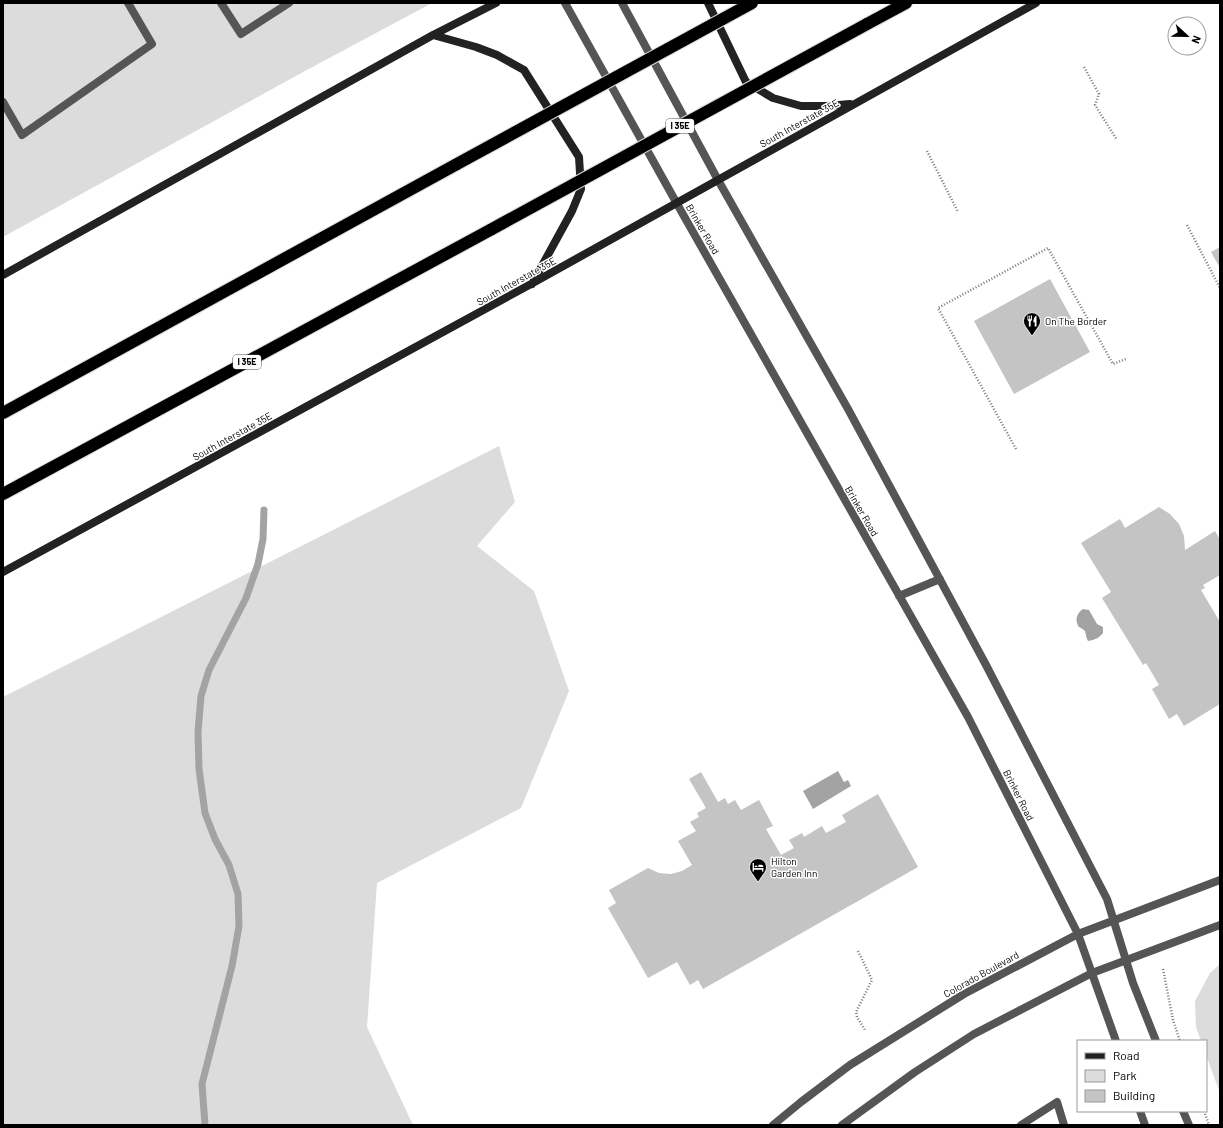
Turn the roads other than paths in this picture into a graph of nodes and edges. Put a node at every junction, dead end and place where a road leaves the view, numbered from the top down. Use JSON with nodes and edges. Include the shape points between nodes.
{"nodes":[{"id":1,"x":128,"y":3,"type":"edge"},
{"id":2,"x":221,"y":3,"type":"edge"},
{"id":3,"x":289,"y":3,"type":"edge"},
{"id":4,"x":496,"y":3,"type":"edge"},
{"id":5,"x":566,"y":3,"type":"edge"},
{"id":6,"x":622,"y":3,"type":"edge"},
{"id":7,"x":708,"y":3,"type":"edge"},
{"id":8,"x":752,"y":3,"type":"edge"},
{"id":9,"x":906,"y":3,"type":"edge"},
{"id":10,"x":1036,"y":3,"type":"edge"},
{"id":11,"x":434,"y":35,"type":"junction"},
{"id":12,"x":3,"y":102,"type":"edge"},
{"id":13,"x":855,"y":103,"type":"junction"},
{"id":14,"x":718,"y":180,"type":"junction"},
{"id":15,"x":676,"y":202,"type":"junction"},
{"id":16,"x":3,"y":275,"type":"edge"},
{"id":17,"x":531,"y":284,"type":"junction"},
{"id":18,"x":3,"y":413,"type":"edge"},
{"id":19,"x":3,"y":494,"type":"edge"},
{"id":20,"x":3,"y":572,"type":"edge"},
{"id":21,"x":940,"y":579,"type":"junction"},
{"id":22,"x":900,"y":596,"type":"junction"},
{"id":23,"x":1220,"y":880,"type":"edge"},
{"id":24,"x":1113,"y":922,"type":"junction"},
{"id":25,"x":1220,"y":925,"type":"edge"},
{"id":26,"x":1078,"y":934,"type":"junction"},
{"id":27,"x":1125,"y":960,"type":"junction"},
{"id":28,"x":1092,"y":973,"type":"junction"},
{"id":29,"x":1116,"y":1040,"type":"edge"},
{"id":30,"x":1156,"y":1040,"type":"edge"},
{"id":31,"x":1140,"y":1112,"type":"edge"},
{"id":32,"x":1183,"y":1112,"type":"edge"},
{"id":33,"x":773,"y":1125,"type":"edge"},
{"id":34,"x":842,"y":1125,"type":"edge"},
{"id":35,"x":1021,"y":1125,"type":"edge"},
{"id":36,"x":1064,"y":1125,"type":"edge"},
{"id":37,"x":1145,"y":1125,"type":"edge"},
{"id":38,"x":1189,"y":1125,"type":"edge"}],
"edges":[{"from":1,"to":12,"type":"street","via":[[152,44],[22,135]]},
{"from":2,"to":3,"type":"street","via":[[241,34]]},
{"from":4,"to":11,"type":"main road"},
{"from":5,"to":15,"type":"street","name":"Brinker Road"},
{"from":6,"to":14,"type":"street"},
{"from":7,"to":13,"type":"main road","via":[[746,82],[773,98],[801,106]]},
{"from":8,"to":18,"type":"highway","bridge":true},
{"from":9,"to":19,"type":"highway","number":"I 35E","bridge":true},
{"from":10,"to":13,"type":"main road","name":"South Interstate 35E"},
{"from":11,"to":16,"type":"main road"},
{"from":11,"to":17,"type":"main road","via":[[490,52],[524,70],[579,157],[581,189],[572,211]]},
{"from":13,"to":14,"type":"main road","name":"South Interstate 35E"},
{"from":14,"to":15,"type":"main road","name":"South Interstate 35E"},
{"from":14,"to":21,"type":"street","via":[[848,409]]},
{"from":15,"to":17,"type":"main road","name":"South Interstate 35E"},
{"from":15,"to":22,"type":"street","name":"Brinker Road"},
{"from":17,"to":20,"type":"main road","name":"South Interstate 35E"},
{"from":21,"to":22,"type":"street"},
{"from":21,"to":24,"type":"street","via":[[1107,899]]},
{"from":22,"to":26,"type":"street","name":"Brinker Road","via":[[968,717]]},
{"from":23,"to":24,"type":"street","name":"Colorado Boulevard"},
{"from":24,"to":26,"type":"street","name":"Colorado Boulevard"},
{"from":24,"to":27,"type":"street"},
{"from":25,"to":27,"type":"street"},
{"from":26,"to":28,"type":"street","name":"Brinker Road"},
{"from":26,"to":33,"type":"street","name":"Colorado Boulevard","via":[[964,994],[850,1065]]},
{"from":27,"to":28,"type":"street"},
{"from":27,"to":30,"type":"street"},
{"from":28,"to":29,"type":"street","name":"Brinker Road"},
{"from":28,"to":34,"type":"street","via":[[974,1034],[915,1072]]},
{"from":31,"to":37,"type":"street"},
{"from":32,"to":38,"type":"street"},
{"from":35,"to":36,"type":"street","via":[[1057,1102]]}]}
